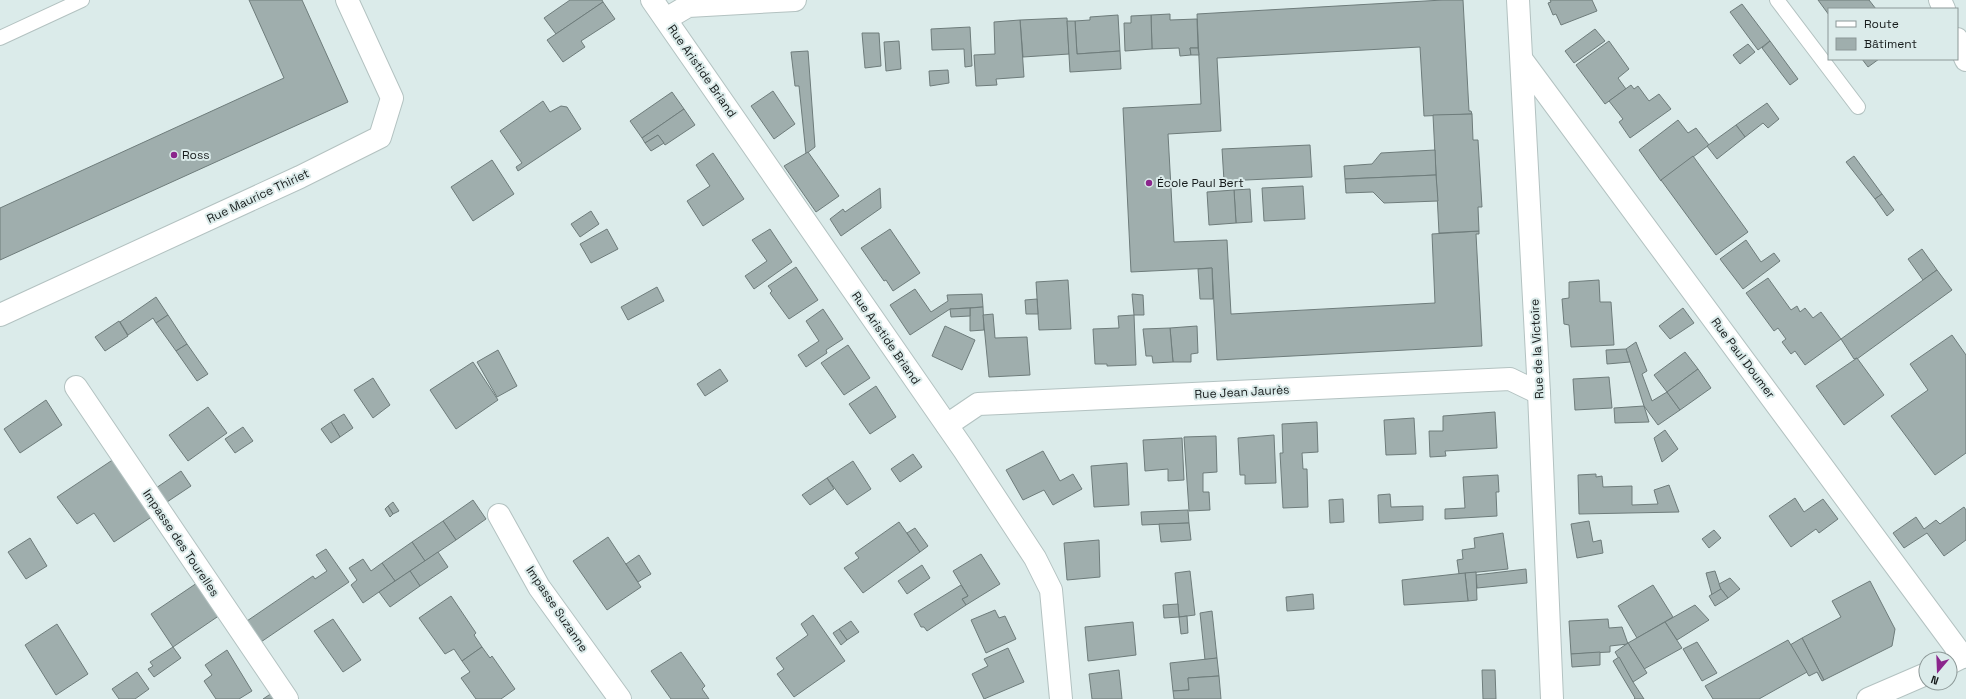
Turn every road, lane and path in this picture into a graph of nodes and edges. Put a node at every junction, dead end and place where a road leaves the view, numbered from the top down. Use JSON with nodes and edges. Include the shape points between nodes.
{"nodes":[{"id":1,"x":82,"y":0,"type":"edge"},
{"id":2,"x":347,"y":0,"type":"edge"},
{"id":3,"x":652,"y":0,"type":"edge"},
{"id":4,"x":795,"y":0,"type":"edge"},
{"id":5,"x":1518,"y":0,"type":"edge"},
{"id":6,"x":1777,"y":0,"type":"edge"},
{"id":7,"x":666,"y":19,"type":"junction"},
{"id":8,"x":0,"y":38,"type":"edge"},
{"id":9,"x":1958,"y":41,"type":"edge"},
{"id":10,"x":1522,"y":60,"type":"junction"},
{"id":11,"x":1966,"y":60,"type":"edge"},
{"id":12,"x":1858,"y":107,"type":"dead end"},
{"id":13,"x":0,"y":315,"type":"edge"},
{"id":14,"x":76,"y":387,"type":"dead end"},
{"id":15,"x":1539,"y":393,"type":"junction"},
{"id":16,"x":946,"y":425,"type":"junction"},
{"id":17,"x":499,"y":515,"type":"dead end"},
{"id":18,"x":1960,"y":658,"type":"edge"},
{"id":19,"x":1918,"y":677,"type":"edge"},
{"id":20,"x":287,"y":699,"type":"edge"},
{"id":21,"x":620,"y":699,"type":"edge"},
{"id":22,"x":1061,"y":699,"type":"edge"},
{"id":23,"x":1552,"y":699,"type":"edge"},
{"id":24,"x":1868,"y":699,"type":"edge"}],
"edges":[{"from":1,"to":8,"type":"lane"},
{"from":2,"to":13,"type":"street","name":"Rue Maurice Thiriet","via":[[392,98],[380,137],[294,180]]},
{"from":3,"to":7,"type":"street","name":"Rue Aristide Briand"},
{"from":4,"to":7,"type":"street","via":[[688,6]]},
{"from":5,"to":10,"type":"street","name":"Rue de la Victoire"},
{"from":6,"to":12,"type":"lane"},
{"from":7,"to":16,"type":"street","name":"Rue Aristide Briand"},
{"from":9,"to":11,"type":"street"},
{"from":10,"to":15,"type":"street","name":"Rue de la Victoire"},
{"from":10,"to":18,"type":"street","name":"Rue Paul Doumer"},
{"from":14,"to":20,"type":"street","name":"Impasse des Tourelles"},
{"from":15,"to":16,"type":"street","name":"Rue Jean Jaurès","via":[[1510,379],[978,404]]},
{"from":15,"to":23,"type":"street","name":"Rue de la Victoire"},
{"from":16,"to":22,"type":"street","name":"Rue Aristide Briand","via":[[1035,558],[1051,590]]},
{"from":17,"to":21,"type":"street","name":"Impasse Suzanne","via":[[539,587]]},
{"from":19,"to":24,"type":"street"}]}
